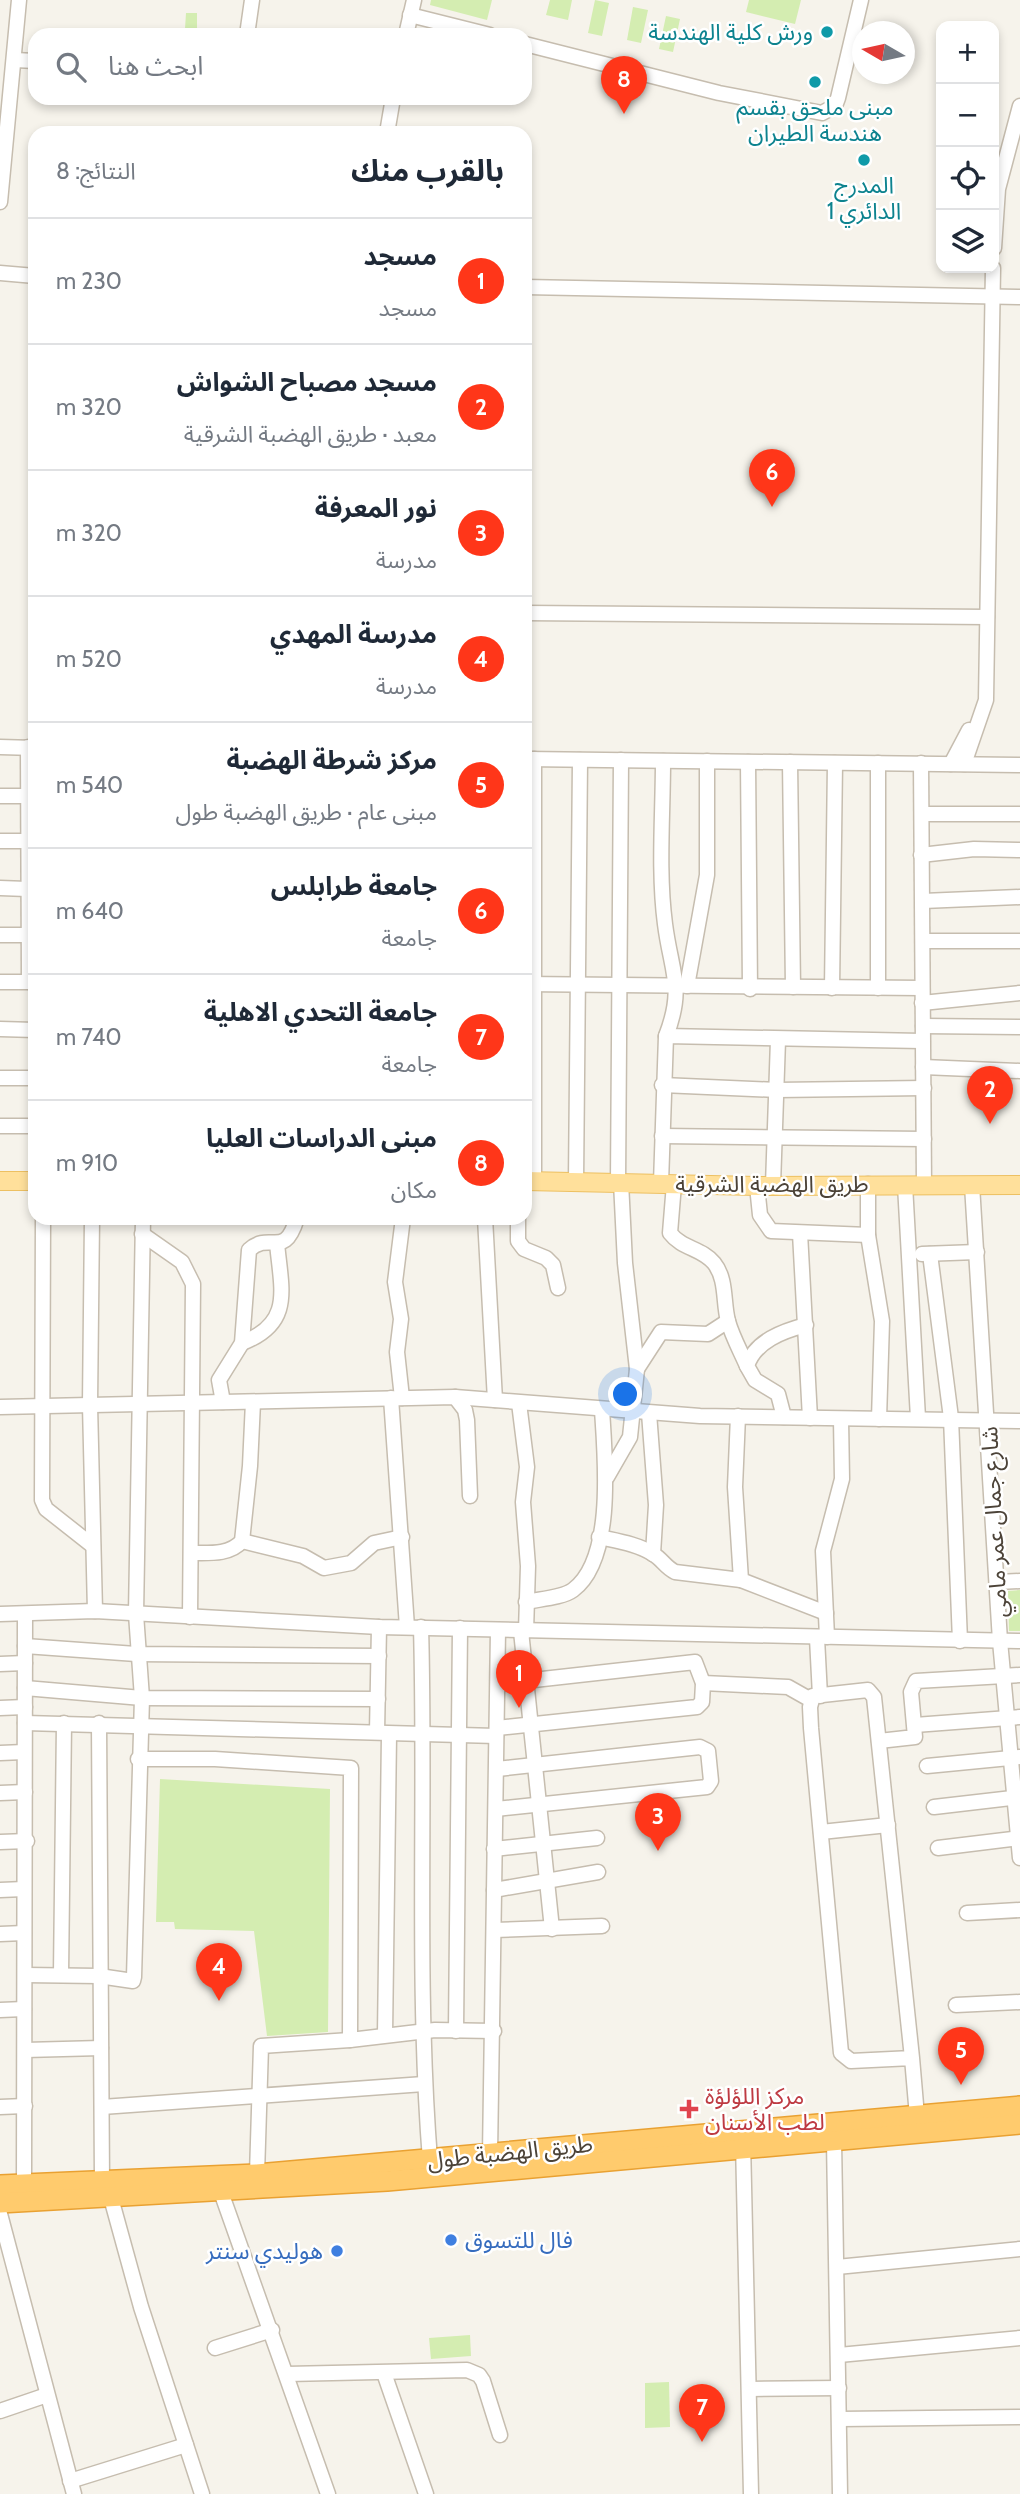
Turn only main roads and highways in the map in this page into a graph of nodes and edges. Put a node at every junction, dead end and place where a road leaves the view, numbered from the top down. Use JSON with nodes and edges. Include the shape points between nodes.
{"nodes":[{"id":1,"x":0,"y":1181,"type":"edge"},
{"id":2,"x":28,"y":1181,"type":"edge"},
{"id":3,"x":532,"y":1181,"type":"edge"},
{"id":4,"x":1020,"y":1185,"type":"edge"},
{"id":5,"x":1020,"y":2106,"type":"edge"},
{"id":6,"x":1020,"y":2124,"type":"edge"},
{"id":7,"x":0,"y":2185,"type":"edge"},
{"id":8,"x":106,"y":2190,"type":"junction"},
{"id":9,"x":0,"y":2203,"type":"edge"}],
"edges":[{"from":1,"to":2,"type":"main road"},
{"from":3,"to":4,"type":"main road","name":"طريق الهضبة الشرقية"},
{"from":5,"to":8,"type":"highway","name":"طريق الهضبة طول"},
{"from":6,"to":8,"type":"highway","name":"طريق الهضبة طول","via":[[523,2170],[221,2192]]},
{"from":7,"to":8,"type":"highway","name":"طريق الهضبة طول"},
{"from":8,"to":9,"type":"highway","name":"طريق الهضبة طول"}]}
